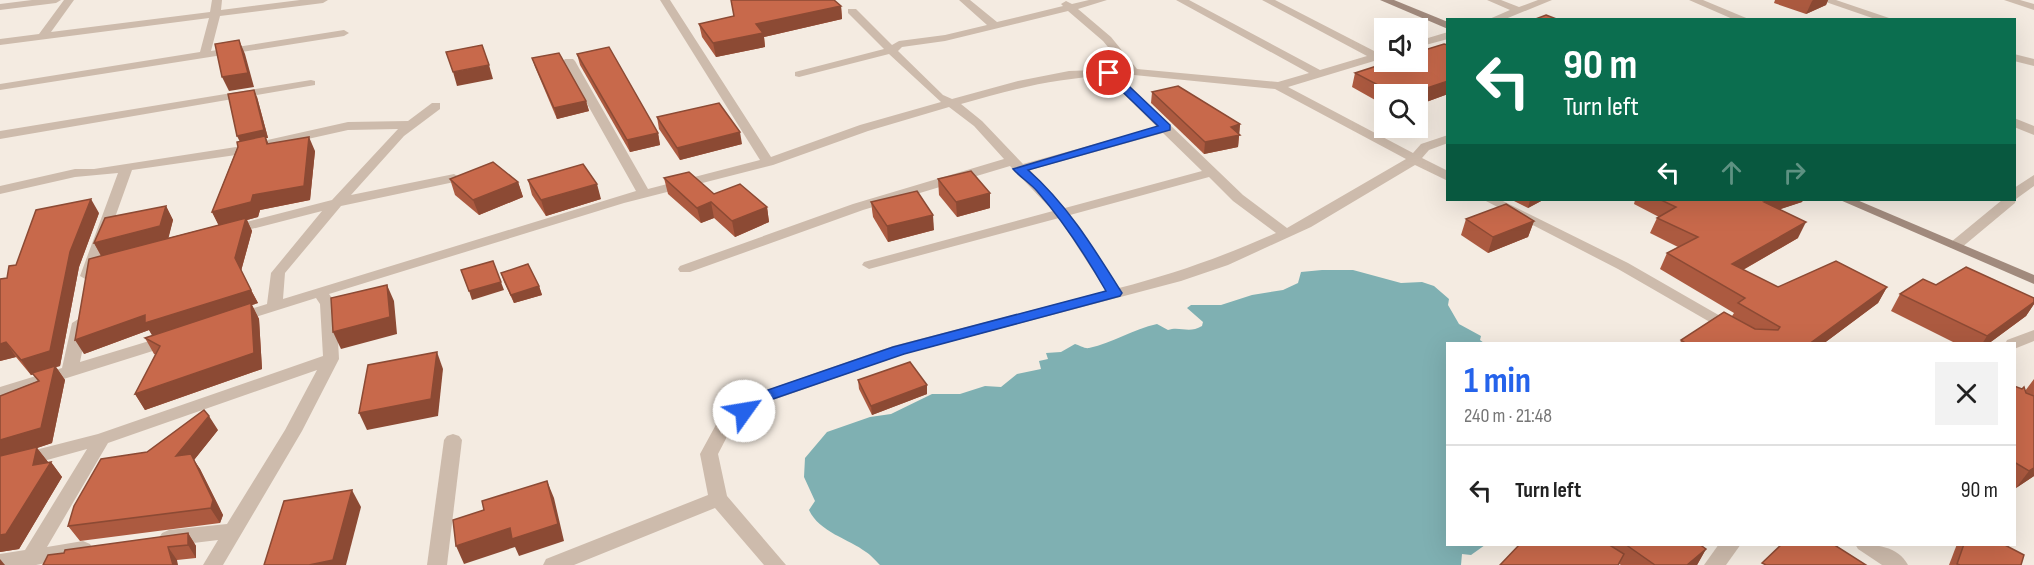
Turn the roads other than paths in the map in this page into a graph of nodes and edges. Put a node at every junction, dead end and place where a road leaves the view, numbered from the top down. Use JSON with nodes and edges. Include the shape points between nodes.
{"nodes":[{"id":1,"x":56,"y":0,"type":"edge"},
{"id":2,"x":69,"y":0,"type":"edge"},
{"id":3,"x":216,"y":0,"type":"edge"},
{"id":4,"x":322,"y":0,"type":"edge"},
{"id":5,"x":664,"y":0,"type":"edge"},
{"id":6,"x":964,"y":0,"type":"edge"},
{"id":7,"x":1061,"y":0,"type":"edge"},
{"id":8,"x":1102,"y":0,"type":"edge"},
{"id":9,"x":1181,"y":0,"type":"edge"},
{"id":10,"x":1267,"y":0,"type":"edge"},
{"id":11,"x":1385,"y":0,"type":"edge"},
{"id":12,"x":1492,"y":0,"type":"edge"},
{"id":13,"x":1547,"y":0,"type":"edge"},
{"id":14,"x":1694,"y":0,"type":"edge"},
{"id":15,"x":1825,"y":0,"type":"edge"},
{"id":16,"x":2009,"y":0,"type":"edge"},
{"id":17,"x":0,"y":7,"type":"edge"},
{"id":18,"x":1071,"y":7,"type":"junction"},
{"id":19,"x":2034,"y":7,"type":"edge"},
{"id":20,"x":1519,"y":10,"type":"junction"},
{"id":21,"x":852,"y":11,"type":"dead end"},
{"id":22,"x":214,"y":16,"type":"junction"},
{"id":23,"x":1497,"y":18,"type":"edge"},
{"id":24,"x":1741,"y":18,"type":"edge"},
{"id":25,"x":1884,"y":18,"type":"edge"},
{"id":26,"x":994,"y":25,"type":"junction"},
{"id":27,"x":1446,"y":25,"type":"edge"},
{"id":28,"x":344,"y":33,"type":"dead end"},
{"id":29,"x":43,"y":36,"type":"junction"},
{"id":30,"x":1446,"y":36,"type":"edge"},
{"id":31,"x":1428,"y":41,"type":"edge"},
{"id":32,"x":0,"y":42,"type":"edge"},
{"id":33,"x":893,"y":50,"type":"junction"},
{"id":34,"x":1374,"y":53,"type":"edge"},
{"id":35,"x":204,"y":56,"type":"junction"},
{"id":36,"x":1374,"y":58,"type":"edge"},
{"id":37,"x":2016,"y":58,"type":"edge"},
{"id":38,"x":569,"y":61,"type":"dead end"},
{"id":39,"x":2034,"y":63,"type":"edge"},
{"id":40,"x":1134,"y":72,"type":"junction"},
{"id":41,"x":1109,"y":73,"type":"junction"},
{"id":42,"x":799,"y":74,"type":"dead end"},
{"id":43,"x":1321,"y":75,"type":"junction"},
{"id":44,"x":311,"y":83,"type":"dead end"},
{"id":45,"x":1278,"y":86,"type":"junction"},
{"id":46,"x":0,"y":87,"type":"edge"},
{"id":47,"x":952,"y":102,"type":"junction"},
{"id":48,"x":436,"y":106,"type":"dead end"},
{"id":49,"x":2016,"y":123,"type":"edge"},
{"id":50,"x":413,"y":125,"type":"junction"},
{"id":51,"x":1166,"y":128,"type":"junction"},
{"id":52,"x":2034,"y":131,"type":"edge"},
{"id":53,"x":0,"y":135,"type":"edge"},
{"id":54,"x":1446,"y":140,"type":"edge"},
{"id":55,"x":1414,"y":160,"type":"junction"},
{"id":56,"x":768,"y":162,"type":"junction"},
{"id":57,"x":1016,"y":165,"type":"junction"},
{"id":58,"x":126,"y":169,"type":"junction"},
{"id":59,"x":1212,"y":172,"type":"junction"},
{"id":60,"x":1446,"y":176,"type":"edge"},
{"id":61,"x":454,"y":178,"type":"edge"},
{"id":62,"x":2034,"y":179,"type":"edge"},
{"id":63,"x":0,"y":190,"type":"edge"},
{"id":64,"x":644,"y":193,"type":"junction"},
{"id":65,"x":2016,"y":193,"type":"edge"},
{"id":66,"x":1493,"y":201,"type":"edge"},
{"id":67,"x":1849,"y":201,"type":"edge"},
{"id":68,"x":2009,"y":201,"type":"edge"},
{"id":69,"x":339,"y":202,"type":"junction"},
{"id":70,"x":1061,"y":214,"type":"junction"},
{"id":71,"x":1285,"y":233,"type":"junction"},
{"id":72,"x":213,"y":235,"type":"edge"},
{"id":73,"x":1956,"y":245,"type":"junction"},
{"id":74,"x":111,"y":261,"type":"edge"},
{"id":75,"x":869,"y":265,"type":"dead end"},
{"id":76,"x":88,"y":267,"type":"junction"},
{"id":77,"x":686,"y":269,"type":"dead end"},
{"id":78,"x":2034,"y":280,"type":"edge"},
{"id":79,"x":85,"y":289,"type":"edge"},
{"id":80,"x":320,"y":292,"type":"junction"},
{"id":81,"x":1115,"y":293,"type":"junction"},
{"id":82,"x":275,"y":305,"type":"junction"},
{"id":83,"x":82,"y":310,"type":"edge"},
{"id":84,"x":218,"y":324,"type":"edge"},
{"id":85,"x":184,"y":335,"type":"edge"},
{"id":86,"x":2034,"y":335,"type":"edge"},
{"id":87,"x":1757,"y":342,"type":"edge"},
{"id":88,"x":2016,"y":343,"type":"edge"},
{"id":89,"x":331,"y":358,"type":"junction"},
{"id":90,"x":70,"y":370,"type":"junction"},
{"id":91,"x":0,"y":393,"type":"edge"},
{"id":92,"x":102,"y":439,"type":"junction"},
{"id":93,"x":453,"y":440,"type":"dead end"},
{"id":94,"x":0,"y":466,"type":"edge"},
{"id":95,"x":718,"y":499,"type":"junction"},
{"id":96,"x":233,"y":531,"type":"junction"},
{"id":97,"x":150,"y":541,"type":"edge"},
{"id":98,"x":1729,"y":546,"type":"edge"},
{"id":99,"x":1868,"y":546,"type":"edge"},
{"id":100,"x":103,"y":547,"type":"edge"},
{"id":101,"x":29,"y":560,"type":"edge"},
{"id":102,"x":0,"y":561,"type":"edge"},
{"id":103,"x":213,"y":565,"type":"edge"},
{"id":104,"x":437,"y":565,"type":"edge"},
{"id":105,"x":553,"y":565,"type":"edge"},
{"id":106,"x":776,"y":565,"type":"edge"},
{"id":107,"x":1714,"y":565,"type":"edge"},
{"id":108,"x":1898,"y":565,"type":"edge"}],
"edges":[{"from":1,"to":17,"type":"street"},
{"from":2,"to":29,"type":"street"},
{"from":3,"to":22,"type":"street"},
{"from":4,"to":22,"type":"street"},
{"from":5,"to":56,"type":"street"},
{"from":6,"to":26,"type":"street"},
{"from":7,"to":18,"type":"street"},
{"from":8,"to":18,"type":"street"},
{"from":9,"to":43,"type":"street"},
{"from":10,"to":34,"type":"street"},
{"from":11,"to":27,"type":"street"},
{"from":12,"to":20,"type":"street"},
{"from":13,"to":20,"type":"street"},
{"from":14,"to":24,"type":"street"},
{"from":15,"to":25,"type":"street"},
{"from":16,"to":19,"type":"street"},
{"from":18,"to":26,"type":"street"},
{"from":18,"to":40,"type":"street","via":[[1107,39]]},
{"from":20,"to":23,"type":"street"},
{"from":21,"to":33,"type":"street"},
{"from":22,"to":29,"type":"street"},
{"from":22,"to":35,"type":"street"},
{"from":26,"to":33,"type":"street","via":[[945,38],[899,44]]},
{"from":28,"to":35,"type":"street"},
{"from":29,"to":32,"type":"street"},
{"from":30,"to":31,"type":"street"},
{"from":33,"to":42,"type":"street"},
{"from":33,"to":47,"type":"street","via":[[939,96]]},
{"from":35,"to":46,"type":"street"},
{"from":36,"to":43,"type":"street"},
{"from":37,"to":39,"type":"street"},
{"from":38,"to":64,"type":"street"},
{"from":40,"to":41,"type":"street"},
{"from":40,"to":45,"type":"street"},
{"from":41,"to":47,"type":"street","via":[[1069,74]]},
{"from":41,"to":51,"type":"street"},
{"from":43,"to":45,"type":"street"},
{"from":44,"to":53,"type":"street"},
{"from":45,"to":55,"type":"street"},
{"from":47,"to":56,"type":"street"},
{"from":47,"to":57,"type":"street","via":[[974,119]]},
{"from":48,"to":50,"type":"street"},
{"from":49,"to":52,"type":"street"},
{"from":50,"to":58,"type":"street","via":[[348,126],[236,151]]},
{"from":50,"to":69,"type":"street","via":[[371,162]]},
{"from":51,"to":57,"type":"street"},
{"from":51,"to":59,"type":"street"},
{"from":54,"to":55,"type":"street","via":[[1425,147]]},
{"from":55,"to":60,"type":"street"},
{"from":55,"to":71,"type":"street"},
{"from":56,"to":64,"type":"street"},
{"from":57,"to":70,"type":"street"},
{"from":57,"to":77,"type":"street","via":[[858,207]]},
{"from":58,"to":63,"type":"street","via":[[75,173]]},
{"from":58,"to":76,"type":"street","via":[[108,224]]},
{"from":59,"to":70,"type":"street"},
{"from":59,"to":71,"type":"street","via":[[1238,198]]},
{"from":61,"to":69,"type":"street"},
{"from":62,"to":65,"type":"street"},
{"from":64,"to":80,"type":"street"},
{"from":66,"to":87,"type":"street","via":[[1623,266]]},
{"from":67,"to":73,"type":"street"},
{"from":68,"to":73,"type":"street"},
{"from":69,"to":72,"type":"street"},
{"from":69,"to":82,"type":"street","via":[[278,273]]},
{"from":70,"to":75,"type":"street"},
{"from":70,"to":81,"type":"street"},
{"from":71,"to":81,"type":"street","via":[[1223,262]]},
{"from":73,"to":78,"type":"street"},
{"from":74,"to":76,"type":"street"},
{"from":76,"to":79,"type":"street"},
{"from":80,"to":82,"type":"street"},
{"from":80,"to":89,"type":"street","via":[[328,303]]},
{"from":81,"to":95,"type":"street","via":[[899,350],[767,396],[724,425],[709,454]]},
{"from":82,"to":84,"type":"street"},
{"from":83,"to":90,"type":"street"},
{"from":85,"to":90,"type":"street"},
{"from":86,"to":88,"type":"street"},
{"from":89,"to":92,"type":"street"},
{"from":89,"to":96,"type":"street"},
{"from":90,"to":91,"type":"street"},
{"from":92,"to":94,"type":"street"},
{"from":92,"to":101,"type":"street"},
{"from":93,"to":104,"type":"street"},
{"from":95,"to":105,"type":"street"},
{"from":95,"to":106,"type":"street"},
{"from":96,"to":97,"type":"street"},
{"from":96,"to":103,"type":"street"},
{"from":98,"to":107,"type":"street"},
{"from":99,"to":108,"type":"street"},
{"from":100,"to":101,"type":"street"},
{"from":101,"to":102,"type":"street"}]}
